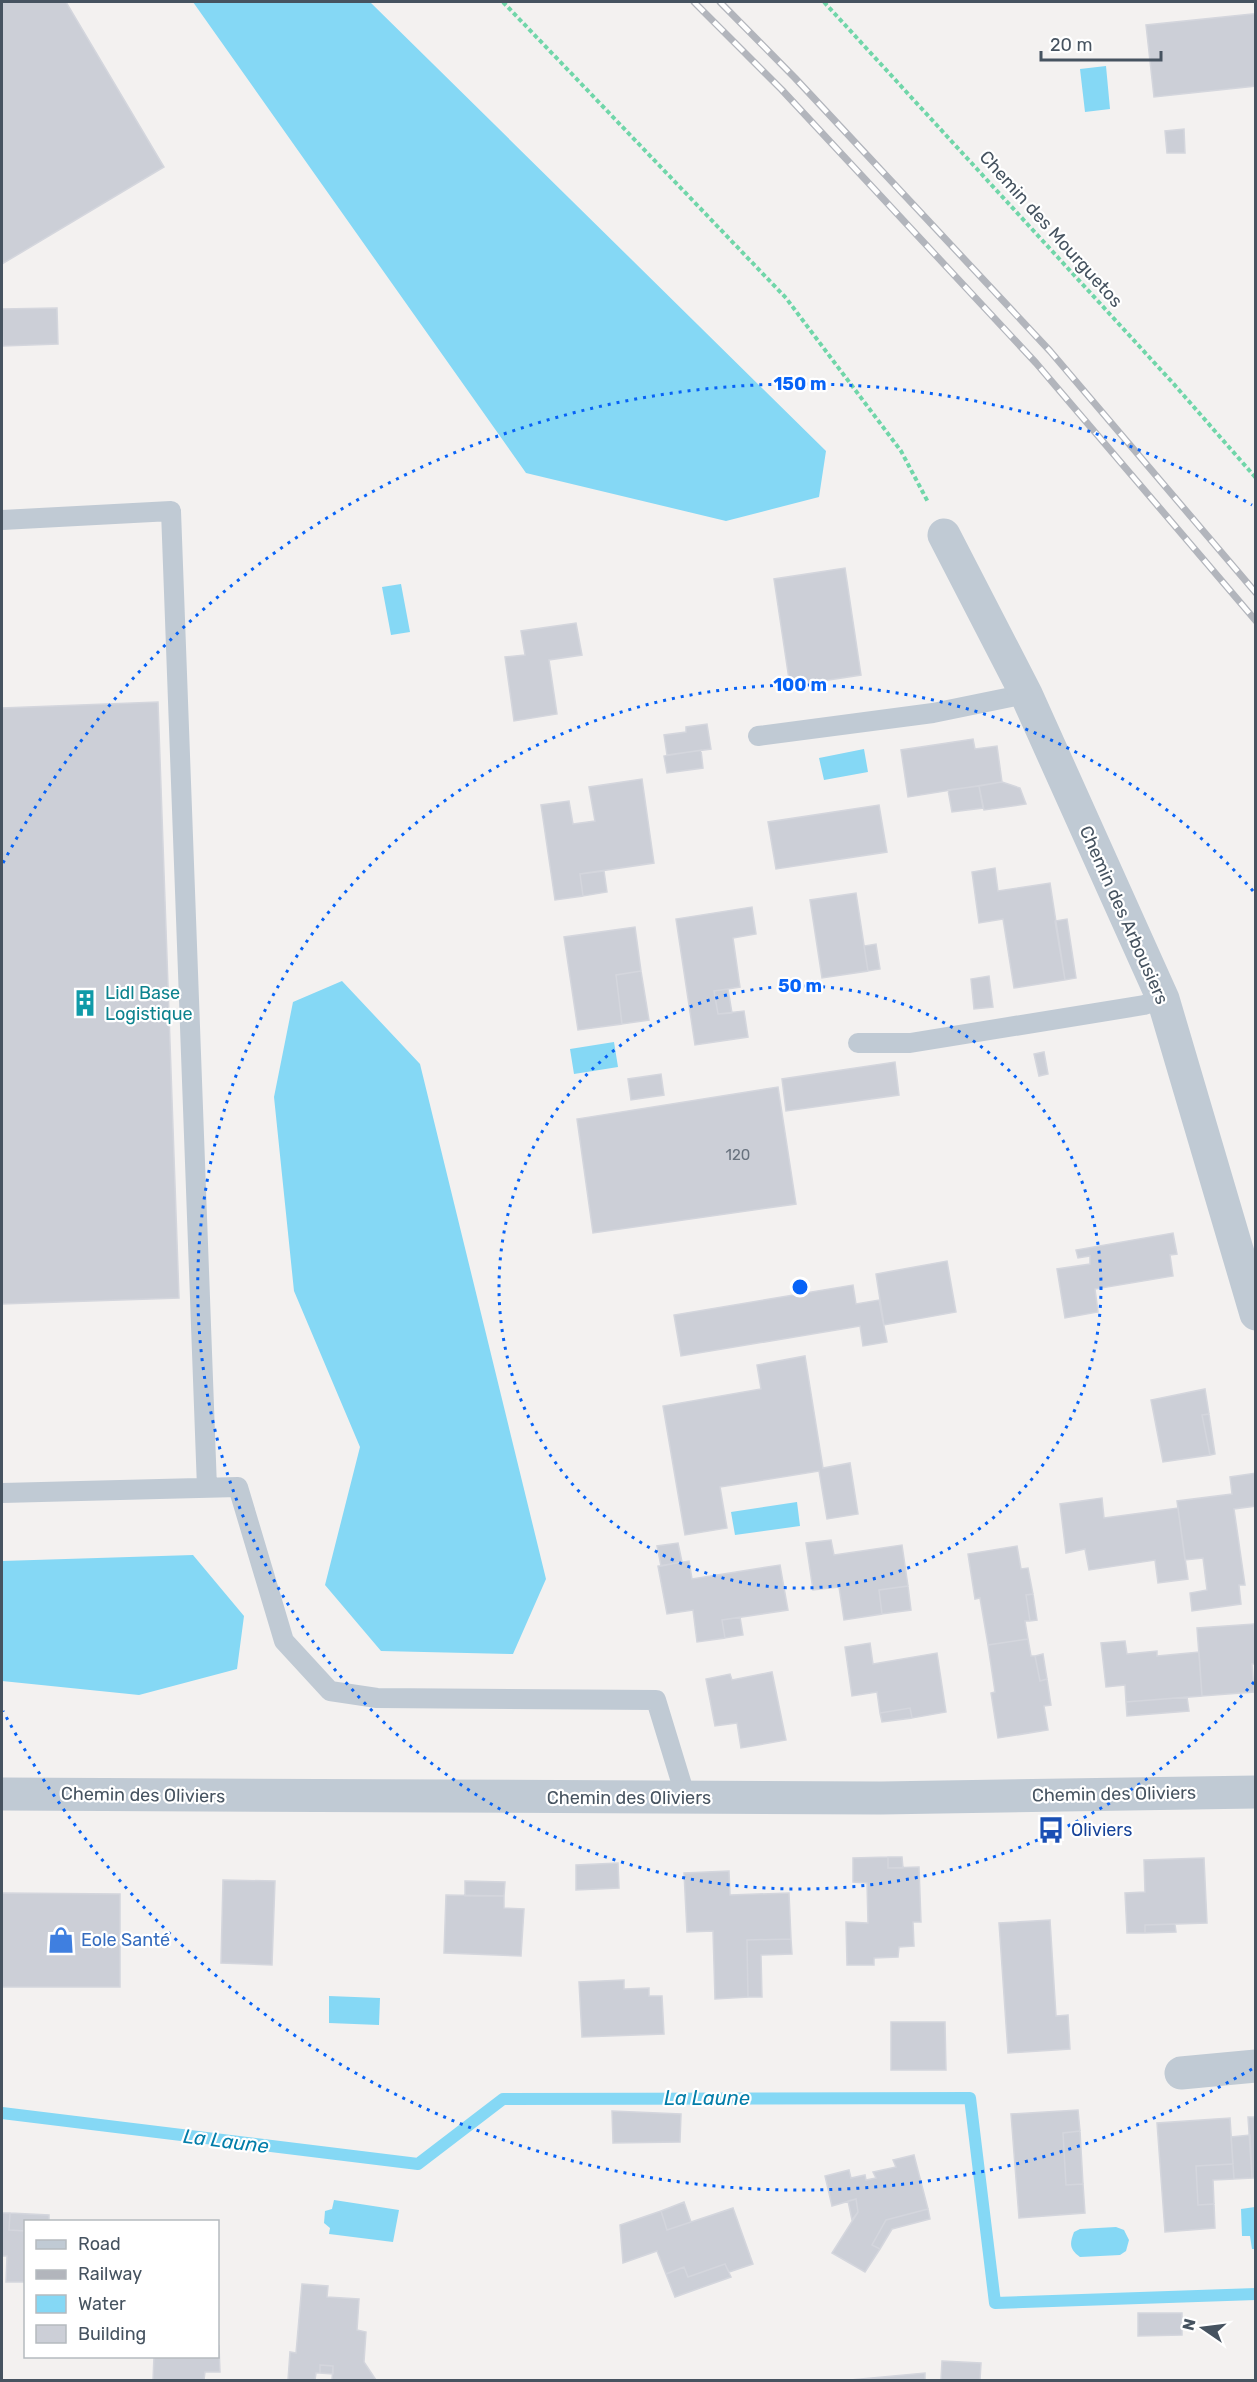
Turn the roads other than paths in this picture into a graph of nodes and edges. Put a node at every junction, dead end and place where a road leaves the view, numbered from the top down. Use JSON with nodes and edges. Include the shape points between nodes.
{"nodes":[{"id":1,"x":2,"y":520,"type":"edge"},
{"id":2,"x":944,"y":535,"type":"road end"},
{"id":3,"x":1026,"y":694,"type":"junction"},
{"id":4,"x":758,"y":736,"type":"dead end"},
{"id":5,"x":1163,"y":999,"type":"junction"},
{"id":6,"x":858,"y":1044,"type":"dead end"},
{"id":7,"x":1256,"y":1314,"type":"edge"},
{"id":8,"x":207,"y":1488,"type":"junction"},
{"id":9,"x":2,"y":1493,"type":"edge"},
{"id":10,"x":1256,"y":1792,"type":"edge"},
{"id":11,"x":2,"y":1794,"type":"edge"},
{"id":12,"x":686,"y":1798,"type":"junction"},
{"id":13,"x":1256,"y":2066,"type":"edge"},
{"id":14,"x":1181,"y":2073,"type":"dead end"}],
"edges":[{"from":1,"to":8,"type":"lane","via":[[171,512]]},
{"from":2,"to":3,"type":"street","name":"Chemin des Arbousiers"},
{"from":3,"to":4,"type":"lane","via":[[933,713]]},
{"from":3,"to":5,"type":"street","name":"Chemin des Arbousiers"},
{"from":5,"to":6,"type":"lane","via":[[910,1043]]},
{"from":5,"to":7,"type":"street","name":"Chemin des Arbousiers"},
{"from":8,"to":9,"type":"lane"},
{"from":8,"to":12,"type":"lane","via":[[238,1487],[284,1641],[330,1691],[377,1698],[656,1700]]},
{"from":10,"to":12,"type":"street","name":"Chemin des Oliviers"},
{"from":11,"to":12,"type":"street","name":"Chemin des Oliviers"},
{"from":13,"to":14,"type":"street"}]}
